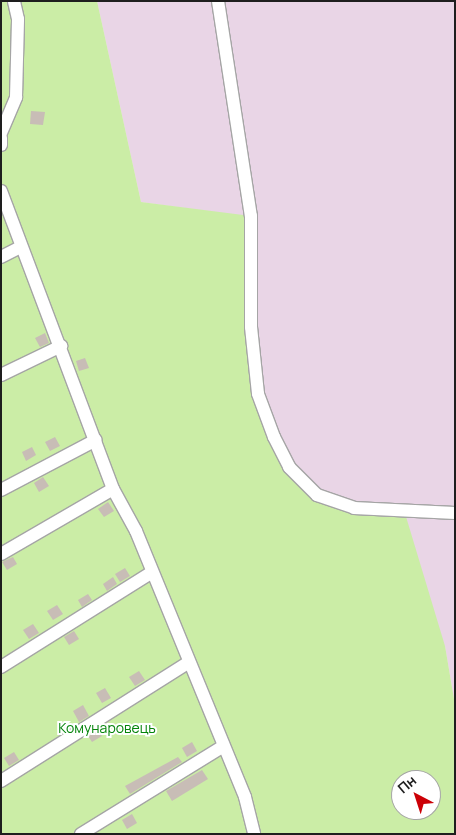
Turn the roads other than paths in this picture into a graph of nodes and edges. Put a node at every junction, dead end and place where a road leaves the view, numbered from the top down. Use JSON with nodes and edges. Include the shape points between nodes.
{"nodes":[{"id":1,"x":14,"y":1,"type":"edge"},
{"id":2,"x":218,"y":1,"type":"edge"},
{"id":3,"x":1,"y":133,"type":"edge"},
{"id":4,"x":1,"y":138,"type":"edge"},
{"id":5,"x":1,"y":145,"type":"edge"},
{"id":6,"x":1,"y":191,"type":"edge"},
{"id":7,"x":21,"y":247,"type":"junction"},
{"id":8,"x":1,"y":257,"type":"edge"},
{"id":9,"x":61,"y":346,"type":"junction"},
{"id":10,"x":1,"y":375,"type":"edge"},
{"id":11,"x":96,"y":440,"type":"junction"},
{"id":12,"x":113,"y":489,"type":"junction"},
{"id":13,"x":1,"y":490,"type":"edge"},
{"id":14,"x":455,"y":513,"type":"edge"},
{"id":15,"x":1,"y":554,"type":"edge"},
{"id":16,"x":151,"y":573,"type":"junction"},
{"id":17,"x":188,"y":663,"type":"junction"},
{"id":18,"x":1,"y":667,"type":"edge"},
{"id":19,"x":222,"y":747,"type":"junction"},
{"id":20,"x":1,"y":781,"type":"edge"},
{"id":21,"x":81,"y":834,"type":"edge"},
{"id":22,"x":254,"y":834,"type":"edge"}],
"edges":[{"from":1,"to":3,"type":"lane","via":[[18,19],[16,97]]},
{"from":2,"to":14,"type":"lane","via":[[252,216],[251,327],[258,394],[274,437],[289,467],[317,495],[354,508]]},
{"from":4,"to":5,"type":"lane"},
{"from":6,"to":7,"type":"lane"},
{"from":7,"to":8,"type":"lane"},
{"from":7,"to":9,"type":"lane"},
{"from":9,"to":10,"type":"lane"},
{"from":9,"to":11,"type":"lane"},
{"from":11,"to":12,"type":"lane"},
{"from":11,"to":13,"type":"lane"},
{"from":12,"to":15,"type":"lane"},
{"from":12,"to":16,"type":"lane","via":[[136,531]]},
{"from":16,"to":17,"type":"lane"},
{"from":16,"to":18,"type":"lane"},
{"from":17,"to":19,"type":"lane"},
{"from":17,"to":20,"type":"lane"},
{"from":19,"to":21,"type":"lane"},
{"from":19,"to":22,"type":"lane","via":[[245,797]]}]}
